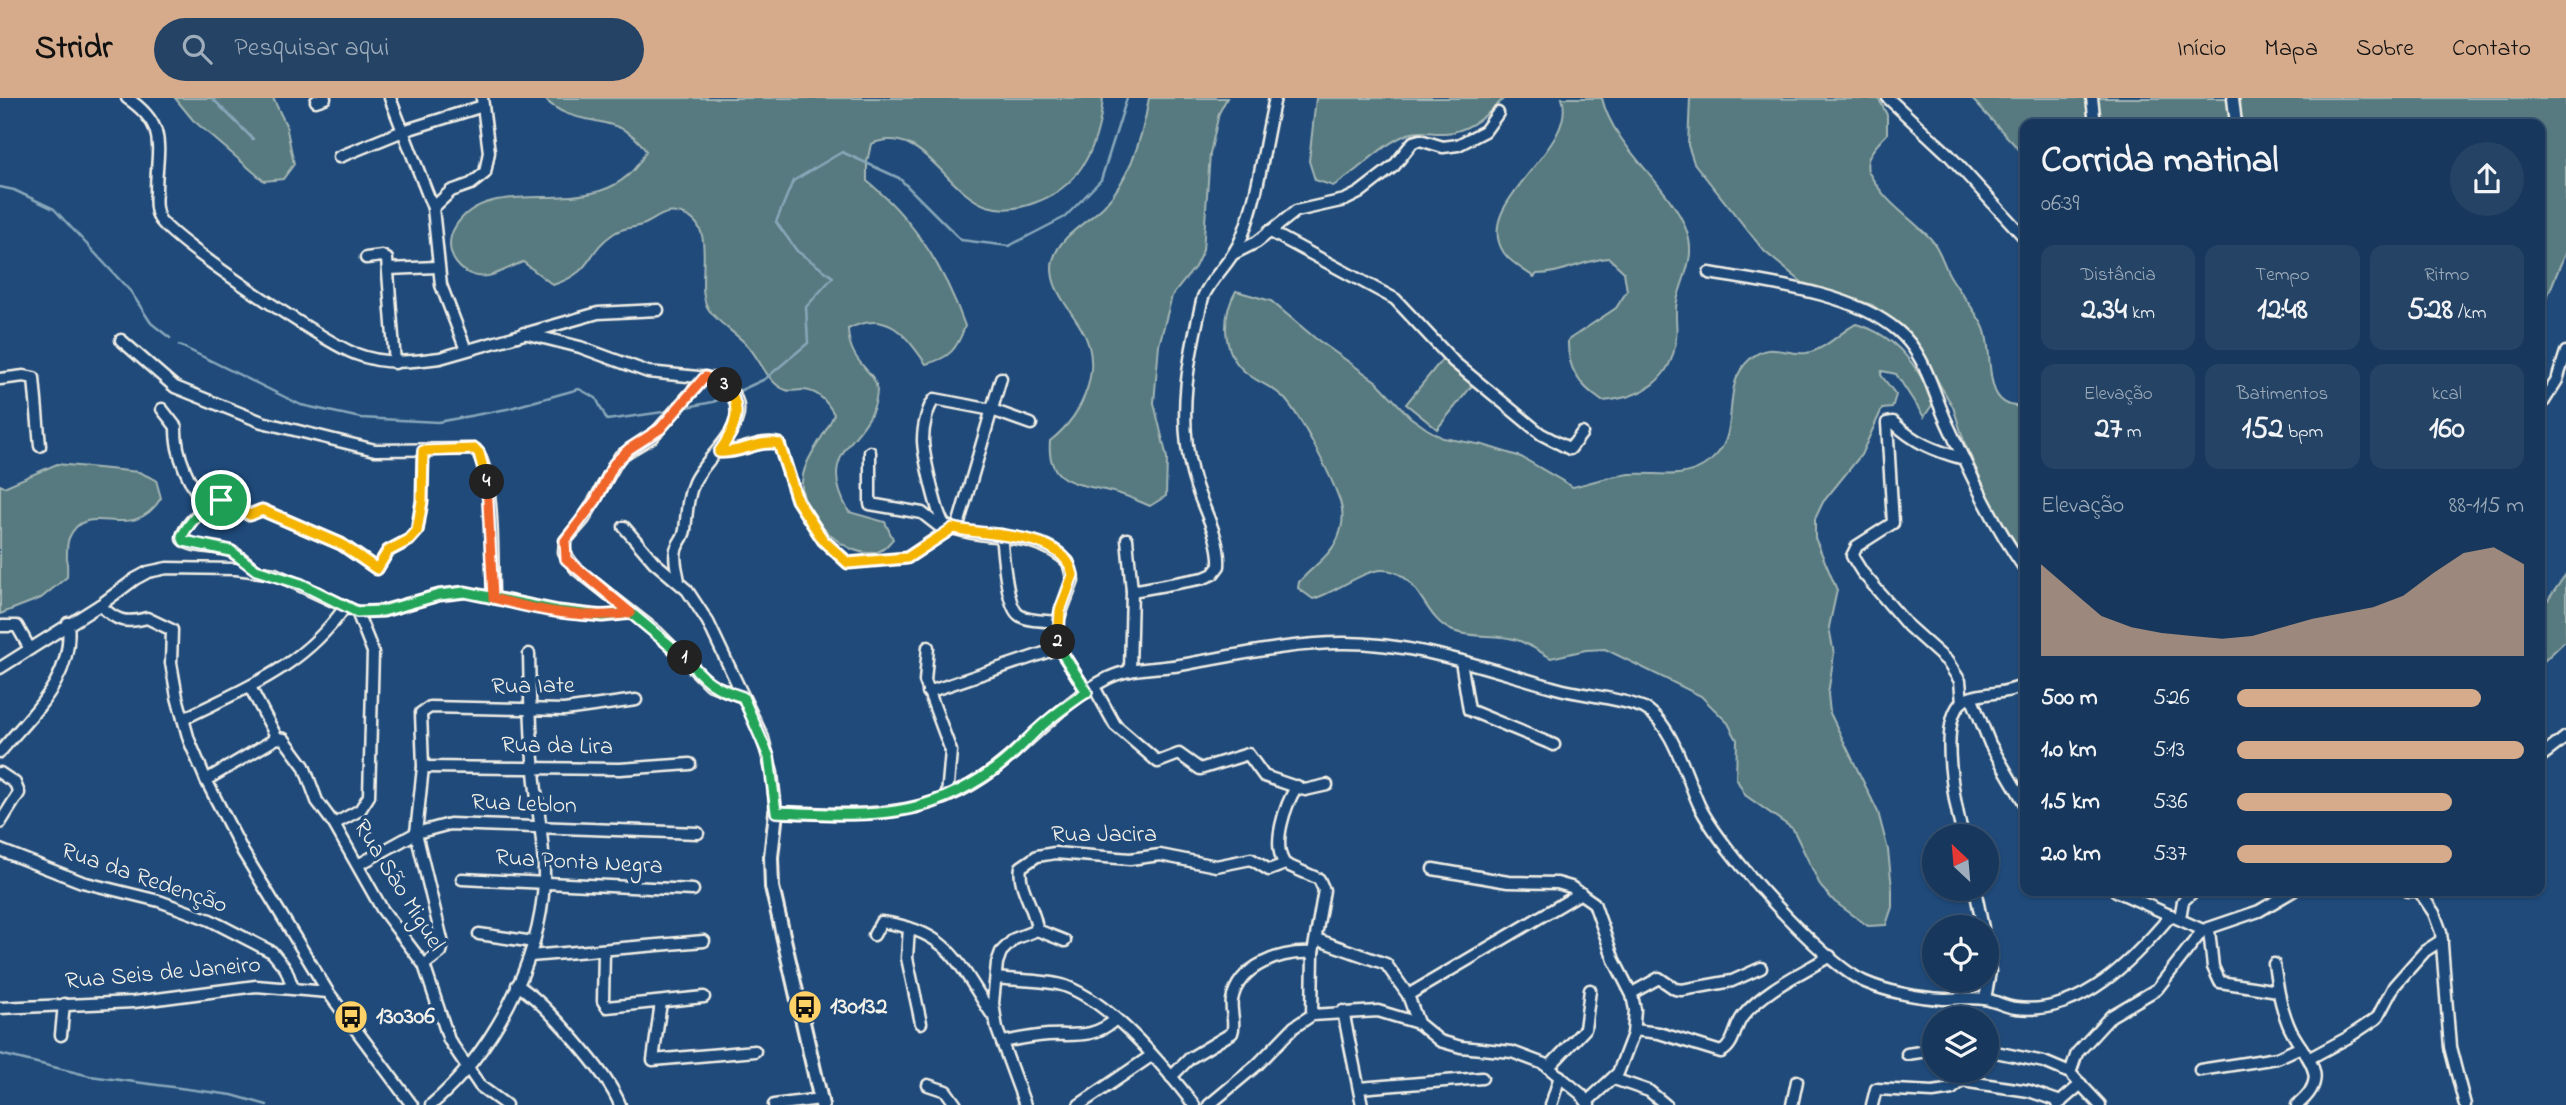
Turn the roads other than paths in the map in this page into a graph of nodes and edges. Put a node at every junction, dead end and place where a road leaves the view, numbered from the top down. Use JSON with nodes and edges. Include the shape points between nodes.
{"nodes":[{"id":1,"x":127,"y":98,"type":"edge"},
{"id":2,"x":390,"y":98,"type":"edge"},
{"id":3,"x":1275,"y":98,"type":"edge"},
{"id":4,"x":1888,"y":98,"type":"edge"},
{"id":5,"x":2092,"y":98,"type":"edge"},
{"id":6,"x":2233,"y":98,"type":"edge"},
{"id":7,"x":483,"y":102,"type":"edge"},
{"id":8,"x":1498,"y":113,"type":"dead end"},
{"id":9,"x":2094,"y":119,"type":"edge"},
{"id":10,"x":2235,"y":119,"type":"edge"},
{"id":11,"x":402,"y":131,"type":"junction"},
{"id":12,"x":339,"y":157,"type":"dead end"},
{"id":13,"x":433,"y":208,"type":"junction"},
{"id":14,"x":1269,"y":231,"type":"junction"},
{"id":15,"x":2020,"y":232,"type":"edge"},
{"id":16,"x":1234,"y":253,"type":"junction"},
{"id":17,"x":366,"y":258,"type":"dead end"},
{"id":18,"x":437,"y":267,"type":"junction"},
{"id":19,"x":388,"y":269,"type":"junction"},
{"id":20,"x":1709,"y":273,"type":"dead end"},
{"id":21,"x":658,"y":310,"type":"dead end"},
{"id":22,"x":524,"y":333,"type":"junction"},
{"id":23,"x":121,"y":340,"type":"dead end"},
{"id":24,"x":466,"y":350,"type":"junction"},
{"id":25,"x":2566,"y":352,"type":"edge"},
{"id":26,"x":395,"y":363,"type":"junction"},
{"id":27,"x":705,"y":377,"type":"junction"},
{"id":28,"x":1001,"y":378,"type":"dead end"},
{"id":29,"x":0,"y":379,"type":"edge"},
{"id":30,"x":2545,"y":399,"type":"edge"},
{"id":31,"x":162,"y":409,"type":"dead end"},
{"id":32,"x":992,"y":410,"type":"junction"},
{"id":33,"x":1031,"y":424,"type":"dead end"},
{"id":34,"x":1582,"y":433,"type":"dead end"},
{"id":35,"x":40,"y":446,"type":"dead end"},
{"id":36,"x":423,"y":451,"type":"junction"},
{"id":37,"x":719,"y":452,"type":"junction"},
{"id":38,"x":870,"y":452,"type":"dead end"},
{"id":39,"x":1964,"y":459,"type":"junction"},
{"id":40,"x":207,"y":508,"type":"junction"},
{"id":41,"x":624,"y":527,"type":"dead end"},
{"id":42,"x":953,"y":528,"type":"junction"},
{"id":43,"x":1001,"y":535,"type":"junction"},
{"id":44,"x":1127,"y":538,"type":"dead end"},
{"id":45,"x":2020,"y":562,"type":"edge"},
{"id":46,"x":256,"y":570,"type":"junction"},
{"id":47,"x":679,"y":582,"type":"junction"},
{"id":48,"x":1132,"y":591,"type":"junction"},
{"id":49,"x":493,"y":598,"type":"junction"},
{"id":50,"x":100,"y":605,"type":"junction"},
{"id":51,"x":345,"y":607,"type":"junction"},
{"id":52,"x":357,"y":612,"type":"junction"},
{"id":53,"x":631,"y":613,"type":"junction"},
{"id":54,"x":1058,"y":622,"type":"junction"},
{"id":55,"x":68,"y":623,"type":"junction"},
{"id":56,"x":0,"y":626,"type":"edge"},
{"id":57,"x":928,"y":647,"type":"dead end"},
{"id":58,"x":1059,"y":648,"type":"junction"},
{"id":59,"x":30,"y":649,"type":"junction"},
{"id":60,"x":529,"y":654,"type":"dead end"},
{"id":61,"x":1461,"y":661,"type":"junction"},
{"id":62,"x":0,"y":668,"type":"edge"},
{"id":63,"x":1130,"y":671,"type":"junction"},
{"id":64,"x":2020,"y":686,"type":"edge"},
{"id":65,"x":250,"y":687,"type":"junction"},
{"id":66,"x":1090,"y":689,"type":"junction"},
{"id":67,"x":928,"y":692,"type":"junction"},
{"id":68,"x":743,"y":697,"type":"junction"},
{"id":69,"x":636,"y":700,"type":"dead end"},
{"id":70,"x":1967,"y":700,"type":"junction"},
{"id":71,"x":530,"y":711,"type":"junction"},
{"id":72,"x":183,"y":719,"type":"junction"},
{"id":73,"x":2566,"y":737,"type":"edge"},
{"id":74,"x":276,"y":738,"type":"junction"},
{"id":75,"x":1554,"y":746,"type":"dead end"},
{"id":76,"x":0,"y":752,"type":"edge"},
{"id":77,"x":2545,"y":753,"type":"edge"},
{"id":78,"x":690,"y":764,"type":"dead end"},
{"id":79,"x":424,"y":767,"type":"junction"},
{"id":80,"x":534,"y":769,"type":"junction"},
{"id":81,"x":0,"y":773,"type":"edge"},
{"id":82,"x":206,"y":780,"type":"junction"},
{"id":83,"x":1327,"y":785,"type":"dead end"},
{"id":84,"x":1297,"y":786,"type":"junction"},
{"id":85,"x":2020,"y":795,"type":"edge"},
{"id":86,"x":947,"y":796,"type":"junction"},
{"id":87,"x":776,"y":812,"type":"junction"},
{"id":88,"x":0,"y":823,"type":"edge"},
{"id":89,"x":334,"y":824,"type":"junction"},
{"id":90,"x":1961,"y":824,"type":"edge"},
{"id":91,"x":541,"y":826,"type":"junction"},
{"id":92,"x":416,"y":833,"type":"junction"},
{"id":93,"x":698,"y":833,"type":"dead end"},
{"id":94,"x":0,"y":850,"type":"edge"},
{"id":95,"x":1285,"y":864,"type":"junction"},
{"id":96,"x":358,"y":865,"type":"junction"},
{"id":97,"x":1433,"y":869,"type":"dead end"},
{"id":98,"x":462,"y":878,"type":"dead end"},
{"id":99,"x":544,"y":883,"type":"junction"},
{"id":100,"x":693,"y":890,"type":"dead end"},
{"id":101,"x":1580,"y":893,"type":"junction"},
{"id":102,"x":2128,"y":896,"type":"edge"},
{"id":103,"x":2188,"y":896,"type":"edge"},
{"id":104,"x":2284,"y":896,"type":"edge"},
{"id":105,"x":2422,"y":896,"type":"edge"},
{"id":106,"x":2175,"y":916,"type":"junction"},
{"id":107,"x":909,"y":928,"type":"junction"},
{"id":108,"x":1037,"y":930,"type":"junction"},
{"id":109,"x":2206,"y":930,"type":"junction"},
{"id":110,"x":479,"y":934,"type":"dead end"},
{"id":111,"x":874,"y":935,"type":"dead end"},
{"id":112,"x":1316,"y":939,"type":"junction"},
{"id":113,"x":2442,"y":940,"type":"junction"},
{"id":114,"x":704,"y":941,"type":"dead end"},
{"id":115,"x":1065,"y":941,"type":"dead end"},
{"id":116,"x":534,"y":942,"type":"junction"},
{"id":117,"x":604,"y":950,"type":"junction"},
{"id":118,"x":1312,"y":953,"type":"junction"},
{"id":119,"x":530,"y":956,"type":"junction"},
{"id":120,"x":1830,"y":956,"type":"junction"},
{"id":121,"x":2274,"y":964,"type":"dead end"},
{"id":122,"x":424,"y":965,"type":"junction"},
{"id":123,"x":1762,"y":968,"type":"dead end"},
{"id":124,"x":996,"y":978,"type":"junction"},
{"id":125,"x":517,"y":985,"type":"junction"},
{"id":126,"x":293,"y":988,"type":"junction"},
{"id":127,"x":1590,"y":990,"type":"dead end"},
{"id":128,"x":2278,"y":991,"type":"junction"},
{"id":129,"x":328,"y":992,"type":"junction"},
{"id":130,"x":1987,"y":992,"type":"edge"},
{"id":131,"x":1632,"y":993,"type":"junction"},
{"id":132,"x":1408,"y":995,"type":"junction"},
{"id":133,"x":704,"y":997,"type":"dead end"},
{"id":134,"x":1986,"y":999,"type":"junction"},
{"id":135,"x":661,"y":1002,"type":"junction"},
{"id":136,"x":64,"y":1004,"type":"junction"},
{"id":137,"x":0,"y":1008,"type":"edge"},
{"id":138,"x":1343,"y":1011,"type":"junction"},
{"id":139,"x":1312,"y":1015,"type":"junction"},
{"id":140,"x":994,"y":1016,"type":"junction"},
{"id":141,"x":1116,"y":1019,"type":"junction"},
{"id":142,"x":921,"y":1023,"type":"dead end"},
{"id":143,"x":1418,"y":1023,"type":"junction"},
{"id":144,"x":1634,"y":1030,"type":"junction"},
{"id":145,"x":61,"y":1035,"type":"dead end"},
{"id":146,"x":1003,"y":1042,"type":"junction"},
{"id":147,"x":2301,"y":1047,"type":"junction"},
{"id":148,"x":755,"y":1051,"type":"dead end"},
{"id":149,"x":1922,"y":1052,"type":"edge"},
{"id":150,"x":1999,"y":1053,"type":"edge"},
{"id":151,"x":1907,"y":1054,"type":"dead end"},
{"id":152,"x":1151,"y":1056,"type":"junction"},
{"id":153,"x":2310,"y":1058,"type":"junction"},
{"id":154,"x":1549,"y":1067,"type":"junction"},
{"id":155,"x":468,"y":1068,"type":"junction"},
{"id":156,"x":2200,"y":1070,"type":"dead end"},
{"id":157,"x":2070,"y":1073,"type":"junction"},
{"id":158,"x":1560,"y":1076,"type":"junction"},
{"id":159,"x":1171,"y":1077,"type":"junction"},
{"id":160,"x":1482,"y":1079,"type":"dead end"},
{"id":161,"x":1614,"y":1079,"type":"junction"},
{"id":162,"x":1797,"y":1082,"type":"dead end"},
{"id":163,"x":2081,"y":1084,"type":"junction"},
{"id":164,"x":928,"y":1086,"type":"dead end"},
{"id":165,"x":1359,"y":1088,"type":"junction"},
{"id":166,"x":821,"y":1102,"type":"edge"},
{"id":167,"x":1588,"y":1103,"type":"edge"},
{"id":168,"x":2059,"y":1103,"type":"edge"},
{"id":169,"x":412,"y":1105,"type":"edge"},
{"id":170,"x":431,"y":1105,"type":"edge"},
{"id":171,"x":506,"y":1105,"type":"edge"},
{"id":172,"x":620,"y":1105,"type":"edge"},
{"id":173,"x":774,"y":1105,"type":"edge"},
{"id":174,"x":956,"y":1105,"type":"edge"},
{"id":175,"x":1025,"y":1105,"type":"edge"},
{"id":176,"x":1079,"y":1105,"type":"edge"},
{"id":177,"x":1194,"y":1105,"type":"edge"},
{"id":178,"x":1209,"y":1105,"type":"edge"},
{"id":179,"x":1362,"y":1105,"type":"edge"},
{"id":180,"x":1551,"y":1105,"type":"edge"},
{"id":181,"x":1665,"y":1105,"type":"edge"},
{"id":182,"x":1792,"y":1105,"type":"edge"},
{"id":183,"x":1872,"y":1105,"type":"edge"},
{"id":184,"x":2100,"y":1105,"type":"edge"},
{"id":185,"x":2297,"y":1105,"type":"edge"},
{"id":186,"x":2465,"y":1105,"type":"edge"}],
"edges":[{"from":1,"to":26,"type":"street","via":[[157,129],[156,208],[164,225],[192,250],[340,346],[370,359]]},
{"from":2,"to":11,"type":"street"},
{"from":3,"to":16,"type":"street","via":[[1246,225]]},
{"from":4,"to":15,"type":"street"},
{"from":5,"to":9,"type":"street"},
{"from":6,"to":10,"type":"street"},
{"from":7,"to":11,"type":"street"},
{"from":7,"to":13,"type":"street","via":[[489,152],[485,173],[451,191]]},
{"from":8,"to":14,"type":"street","via":[[1485,131],[1458,145],[1413,142],[1394,166],[1359,193],[1303,207]]},
{"from":11,"to":12,"type":"street"},
{"from":11,"to":13,"type":"street"},
{"from":13,"to":18,"type":"street"},
{"from":14,"to":16,"type":"street"},
{"from":14,"to":34,"type":"street","via":[[1395,299],[1454,362],[1550,440],[1570,449]]},
{"from":16,"to":48,"type":"street","via":[[1203,297],[1185,386],[1191,471],[1219,565],[1204,578]]},
{"from":17,"to":19,"type":"street","via":[[385,257]]},
{"from":18,"to":19,"type":"street"},
{"from":18,"to":24,"type":"street"},
{"from":19,"to":26,"type":"street"},
{"from":20,"to":39,"type":"street","via":[[1823,296],[1861,309],[1898,331],[1927,373]]},
{"from":21,"to":22,"type":"street","via":[[598,313]]},
{"from":22,"to":24,"type":"street"},
{"from":22,"to":27,"type":"street","via":[[649,372]]},
{"from":23,"to":36,"type":"street","via":[[175,387],[262,422],[375,450]]},
{"from":24,"to":26,"type":"street"},
{"from":25,"to":30,"type":"street"},
{"from":27,"to":37,"type":"street","via":[[727,386],[737,403],[732,430]]},
{"from":27,"to":53,"type":"street","via":[[660,429],[614,464],[596,500],[565,541],[566,559]]},
{"from":28,"to":32,"type":"street"},
{"from":29,"to":35,"type":"street","via":[[34,378]]},
{"from":31,"to":40,"type":"street","via":[[176,427],[174,444]]},
{"from":32,"to":33,"type":"street"},
{"from":32,"to":42,"type":"street"},
{"from":32,"to":42,"type":"street","via":[[939,399],[932,402],[923,442],[939,519]]},
{"from":36,"to":40,"type":"street","via":[[417,531],[388,551],[377,569],[341,544],[262,510],[250,515],[218,500]]},
{"from":36,"to":49,"type":"street","via":[[471,448],[479,453],[490,500]]},
{"from":37,"to":42,"type":"street","via":[[779,444],[797,500],[823,540],[848,563],[907,558]]},
{"from":37,"to":47,"type":"street","via":[[705,461],[690,492],[683,537],[675,553]]},
{"from":38,"to":42,"type":"street","via":[[870,503],[914,510],[939,527]]},
{"from":39,"to":45,"type":"street"},
{"from":39,"to":70,"type":"street","via":[[1935,451],[1893,422],[1887,423],[1893,523],[1857,545],[1852,556],[1908,626],[1947,661]]},
{"from":40,"to":46,"type":"street","via":[[183,533],[184,541],[231,551]]},
{"from":41,"to":47,"type":"street","via":[[654,562]]},
{"from":42,"to":43,"type":"street"},
{"from":43,"to":54,"type":"street","via":[[1016,612],[1024,618]]},
{"from":43,"to":54,"type":"street","via":[[1040,543],[1068,562],[1073,581]]},
{"from":44,"to":48,"type":"street"},
{"from":46,"to":50,"type":"street","via":[[158,569],[135,579]]},
{"from":46,"to":51,"type":"street","via":[[301,584]]},
{"from":47,"to":68,"type":"street","via":[[708,622]]},
{"from":48,"to":63,"type":"street"},
{"from":49,"to":52,"type":"street","via":[[453,592],[383,611]]},
{"from":49,"to":53,"type":"street","via":[[602,616]]},
{"from":50,"to":55,"type":"street"},
{"from":50,"to":72,"type":"street","via":[[115,620],[147,618],[172,630],[171,663]]},
{"from":51,"to":52,"type":"street"},
{"from":51,"to":65,"type":"street","via":[[316,644]]},
{"from":52,"to":89,"type":"street","via":[[373,652],[369,796],[360,810]]},
{"from":53,"to":68,"type":"street","via":[[709,684]]},
{"from":54,"to":58,"type":"street"},
{"from":55,"to":59,"type":"street"},
{"from":55,"to":76,"type":"street","via":[[69,643],[54,689]]},
{"from":56,"to":59,"type":"street","via":[[17,626]]},
{"from":57,"to":67,"type":"street"},
{"from":58,"to":66,"type":"street"},
{"from":58,"to":67,"type":"street"},
{"from":59,"to":62,"type":"street"},
{"from":60,"to":71,"type":"street"},
{"from":61,"to":63,"type":"street","via":[[1340,643]]},
{"from":61,"to":75,"type":"street","via":[[1469,710]]},
{"from":61,"to":120,"type":"street","via":[[1643,708],[1654,716],[1665,728],[1716,836]]},
{"from":63,"to":66,"type":"street"},
{"from":64,"to":70,"type":"street"},
{"from":65,"to":72,"type":"street"},
{"from":65,"to":74,"type":"street","name":"Rua São Miguel"},
{"from":66,"to":84,"type":"street","via":[[1115,725],[1158,762],[1179,754],[1195,767],[1207,769],[1248,754],[1262,774]]},
{"from":66,"to":86,"type":"street","via":[[993,771]]},
{"from":67,"to":86,"type":"street","via":[[951,751]]},
{"from":68,"to":87,"type":"street","via":[[766,747]]},
{"from":69,"to":71,"type":"street","name":"Rua Iate"},
{"from":70,"to":85,"type":"street"},
{"from":70,"to":90,"type":"street","via":[[1953,723],[1951,775]]},
{"from":71,"to":79,"type":"street","name":"Rua Iate","via":[[430,707],[419,718]]},
{"from":71,"to":80,"type":"street"},
{"from":72,"to":82,"type":"street"},
{"from":73,"to":77,"type":"street"},
{"from":74,"to":82,"type":"street"},
{"from":74,"to":89,"type":"street","name":"Rua São Miguel","via":[[284,739],[296,754],[317,802]]},
{"from":78,"to":80,"type":"street","name":"Rua da Lira"},
{"from":79,"to":80,"type":"street","name":"Rua da Lira"},
{"from":79,"to":92,"type":"street"},
{"from":80,"to":91,"type":"street"},
{"from":81,"to":88,"type":"street","via":[[15,783],[19,793]]},
{"from":82,"to":129,"type":"street","via":[[243,852]]},
{"from":83,"to":84,"type":"street","via":[[1311,790]]},
{"from":84,"to":95,"type":"street","via":[[1283,812],[1280,851]]},
{"from":86,"to":87,"type":"street","via":[[901,813]]},
{"from":87,"to":166,"type":"street","via":[[772,887]]},
{"from":89,"to":96,"type":"street","name":"Rua São Miguel"},
{"from":91,"to":92,"type":"street","name":"Rua Leblon","via":[[471,822]]},
{"from":91,"to":93,"type":"street","name":"Rua Leblon"},
{"from":91,"to":99,"type":"street"},
{"from":92,"to":96,"type":"street","name":"Rua Leblon"},
{"from":92,"to":122,"type":"street","via":[[442,952]]},
{"from":94,"to":126,"type":"street","name":"Rua da Redenção","via":[[82,882],[159,901],[210,920],[272,952],[286,969]]},
{"from":95,"to":108,"type":"street","name":"Rua Jacira","via":[[1269,870],[1244,859],[1216,866],[1160,855],[1136,859],[1074,853],[1037,856],[1021,867],[1020,873]]},
{"from":95,"to":112,"type":"street","via":[[1316,877],[1323,885]]},
{"from":96,"to":122,"type":"street","name":"Rua São Miguel","via":[[382,909]]},
{"from":97,"to":101,"type":"street","via":[[1508,883],[1557,883]]},
{"from":98,"to":99,"type":"street","name":"Rua Ponta Negra"},
{"from":99,"to":100,"type":"street","name":"Rua Ponta Negra"},
{"from":99,"to":116,"type":"street"},
{"from":101,"to":131,"type":"street","via":[[1594,903],[1614,960]]},
{"from":101,"to":132,"type":"street"},
{"from":102,"to":106,"type":"street"},
{"from":103,"to":106,"type":"street"},
{"from":104,"to":109,"type":"street","via":[[2259,911]]},
{"from":105,"to":113,"type":"street","via":[[2438,922]]},
{"from":106,"to":109,"type":"street"},
{"from":106,"to":134,"type":"street","via":[[2113,975],[2074,996],[2017,1009]]},
{"from":107,"to":111,"type":"street","via":[[881,922]]},
{"from":107,"to":140,"type":"street","via":[[926,933],[959,960]]},
{"from":107,"to":142,"type":"street","via":[[907,958]]},
{"from":108,"to":115,"type":"street"},
{"from":108,"to":124,"type":"street","via":[[1004,948]]},
{"from":109,"to":128,"type":"street","via":[[2220,982]]},
{"from":109,"to":157,"type":"street","via":[[2157,989],[2111,1016],[2077,1053]]},
{"from":110,"to":116,"type":"street"},
{"from":112,"to":118,"type":"street"},
{"from":112,"to":132,"type":"street","via":[[1386,964]]},
{"from":113,"to":153,"type":"street","via":[[2425,951],[2394,986],[2376,1018]]},
{"from":113,"to":186,"type":"street","via":[[2450,1047]]},
{"from":114,"to":117,"type":"street"},
{"from":116,"to":119,"type":"street"},
{"from":117,"to":119,"type":"street"},
{"from":117,"to":135,"type":"street","via":[[604,1005]]},
{"from":118,"to":139,"type":"street"},
{"from":118,"to":159,"type":"street","via":[[1289,953],[1253,970],[1235,992],[1232,1033],[1191,1058]]},
{"from":119,"to":125,"type":"street"},
{"from":120,"to":134,"type":"street","via":[[1867,983],[1931,998]]},
{"from":120,"to":144,"type":"street","via":[[1745,1013],[1732,1041],[1721,1052]]},
{"from":121,"to":128,"type":"street"},
{"from":122,"to":155,"type":"street","name":"Rua São Miguel","via":[[449,1040]]},
{"from":123,"to":131,"type":"street","via":[[1732,981],[1682,990],[1659,978]]},
{"from":124,"to":140,"type":"street"},
{"from":124,"to":141,"type":"street","via":[[1064,986],[1095,1001]]},
{"from":125,"to":155,"type":"street"},
{"from":125,"to":172,"type":"street","via":[[562,1028]]},
{"from":126,"to":129,"type":"street","name":"Rua Seis de Janeiro"},
{"from":126,"to":136,"type":"street","name":"Rua Seis de Janeiro","via":[[256,986],[134,1002]]},
{"from":127,"to":154,"type":"street","via":[[1585,1029]]},
{"from":128,"to":147,"type":"street"},
{"from":129,"to":169,"type":"street"},
{"from":130,"to":134,"type":"street"},
{"from":131,"to":144,"type":"street"},
{"from":132,"to":143,"type":"street"},
{"from":133,"to":135,"type":"street"},
{"from":135,"to":148,"type":"street","via":[[653,1060]]},
{"from":136,"to":137,"type":"street","name":"Rua Seis de Janeiro"},
{"from":136,"to":145,"type":"street"},
{"from":138,"to":139,"type":"street"},
{"from":138,"to":143,"type":"street","via":[[1378,1011]]},
{"from":138,"to":165,"type":"street"},
{"from":139,"to":178,"type":"street"},
{"from":140,"to":146,"type":"street"},
{"from":141,"to":146,"type":"street","via":[[1103,1030],[1084,1036]]},
{"from":141,"to":152,"type":"street"},
{"from":143,"to":154,"type":"street","via":[[1440,1041],[1511,1052]]},
{"from":144,"to":161,"type":"street"},
{"from":146,"to":175,"type":"street"},
{"from":147,"to":153,"type":"street"},
{"from":147,"to":156,"type":"street","via":[[2277,1058]]},
{"from":149,"to":151,"type":"street"},
{"from":150,"to":157,"type":"street"},
{"from":152,"to":159,"type":"street"},
{"from":152,"to":176,"type":"street"},
{"from":153,"to":185,"type":"street","via":[[2313,1087]]},
{"from":154,"to":158,"type":"street"},
{"from":155,"to":170,"type":"street"},
{"from":155,"to":171,"type":"street","name":"Rua São Miguel","via":[[480,1086]]},
{"from":157,"to":163,"type":"street"},
{"from":158,"to":167,"type":"street"},
{"from":158,"to":180,"type":"street"},
{"from":159,"to":177,"type":"street"},
{"from":160,"to":165,"type":"street"},
{"from":161,"to":167,"type":"street"},
{"from":161,"to":181,"type":"street","via":[[1649,1091]]},
{"from":162,"to":182,"type":"street"},
{"from":163,"to":168,"type":"street"},
{"from":163,"to":184,"type":"street"},
{"from":164,"to":174,"type":"street","via":[[946,1091]]},
{"from":165,"to":179,"type":"street"},
{"from":166,"to":173,"type":"street"},
{"from":168,"to":183,"type":"street","via":[[2029,1091],[1962,1081],[1952,1089],[1933,1092],[1876,1089]]}]}
